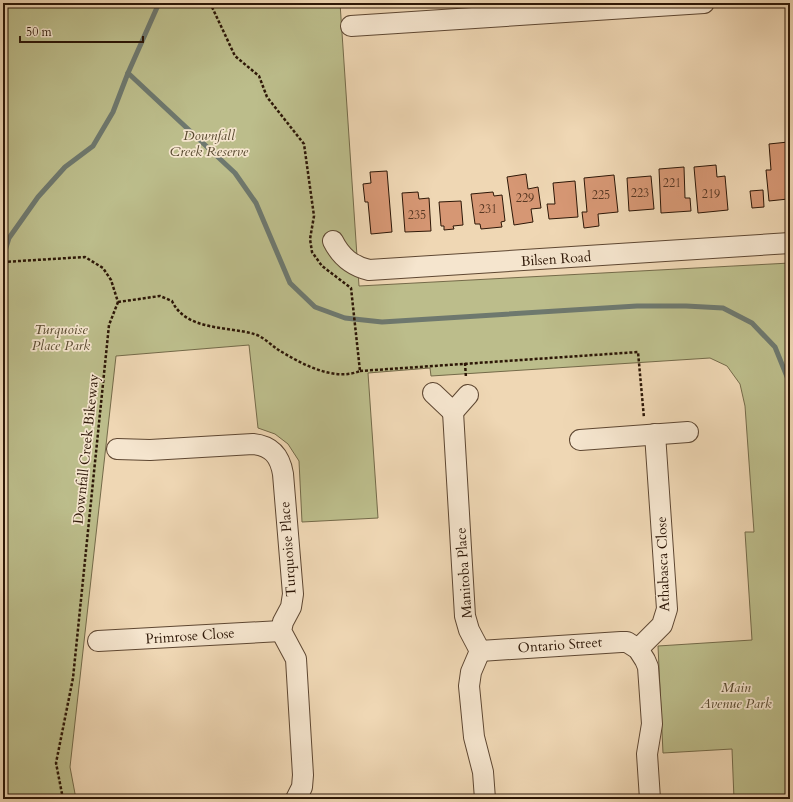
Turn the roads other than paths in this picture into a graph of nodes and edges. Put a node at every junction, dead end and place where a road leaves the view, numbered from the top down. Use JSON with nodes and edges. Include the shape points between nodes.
{"nodes":[{"id":1,"x":704,"y":3,"type":"edge"},
{"id":2,"x":351,"y":26,"type":"dead end"},
{"id":3,"x":333,"y":241,"type":"dead end"},
{"id":4,"x":790,"y":243,"type":"edge"},
{"id":5,"x":433,"y":393,"type":"dead end"},
{"id":6,"x":468,"y":395,"type":"dead end"},
{"id":7,"x":453,"y":412,"type":"junction"},
{"id":8,"x":688,"y":432,"type":"dead end"},
{"id":9,"x":655,"y":434,"type":"junction"},
{"id":10,"x":580,"y":440,"type":"dead end"},
{"id":11,"x":117,"y":449,"type":"dead end"},
{"id":12,"x":281,"y":631,"type":"junction"},
{"id":13,"x":98,"y":641,"type":"dead end"},
{"id":14,"x":638,"y":649,"type":"junction"},
{"id":15,"x":480,"y":651,"type":"junction"},
{"id":16,"x":296,"y":799,"type":"edge"},
{"id":17,"x":485,"y":799,"type":"edge"},
{"id":18,"x":650,"y":799,"type":"edge"}],
"edges":[{"from":1,"to":2,"type":"street"},
{"from":3,"to":4,"type":"street","name":"Bilsen Road","via":[[344,258],[369,270]]},
{"from":5,"to":7,"type":"street"},
{"from":6,"to":7,"type":"street"},
{"from":7,"to":15,"type":"street","name":"Manitoba Place","via":[[465,616]]},
{"from":8,"to":9,"type":"street"},
{"from":9,"to":10,"type":"street"},
{"from":9,"to":14,"type":"street","name":"Athabasca Close","via":[[667,609],[662,625]]},
{"from":11,"to":12,"type":"street","name":"Turquoise Place","via":[[150,450],[253,444],[272,450],[281,464],[283,474],[293,594],[291,607]]},
{"from":12,"to":13,"type":"street","name":"Primrose Close"},
{"from":12,"to":16,"type":"street","via":[[296,659],[303,782]]},
{"from":14,"to":15,"type":"street","name":"Ontario Street","via":[[627,642],[616,642]]},
{"from":14,"to":18,"type":"street","via":[[649,673],[652,724],[647,754]]},
{"from":15,"to":17,"type":"street","via":[[469,686],[474,737],[483,772]]}]}
